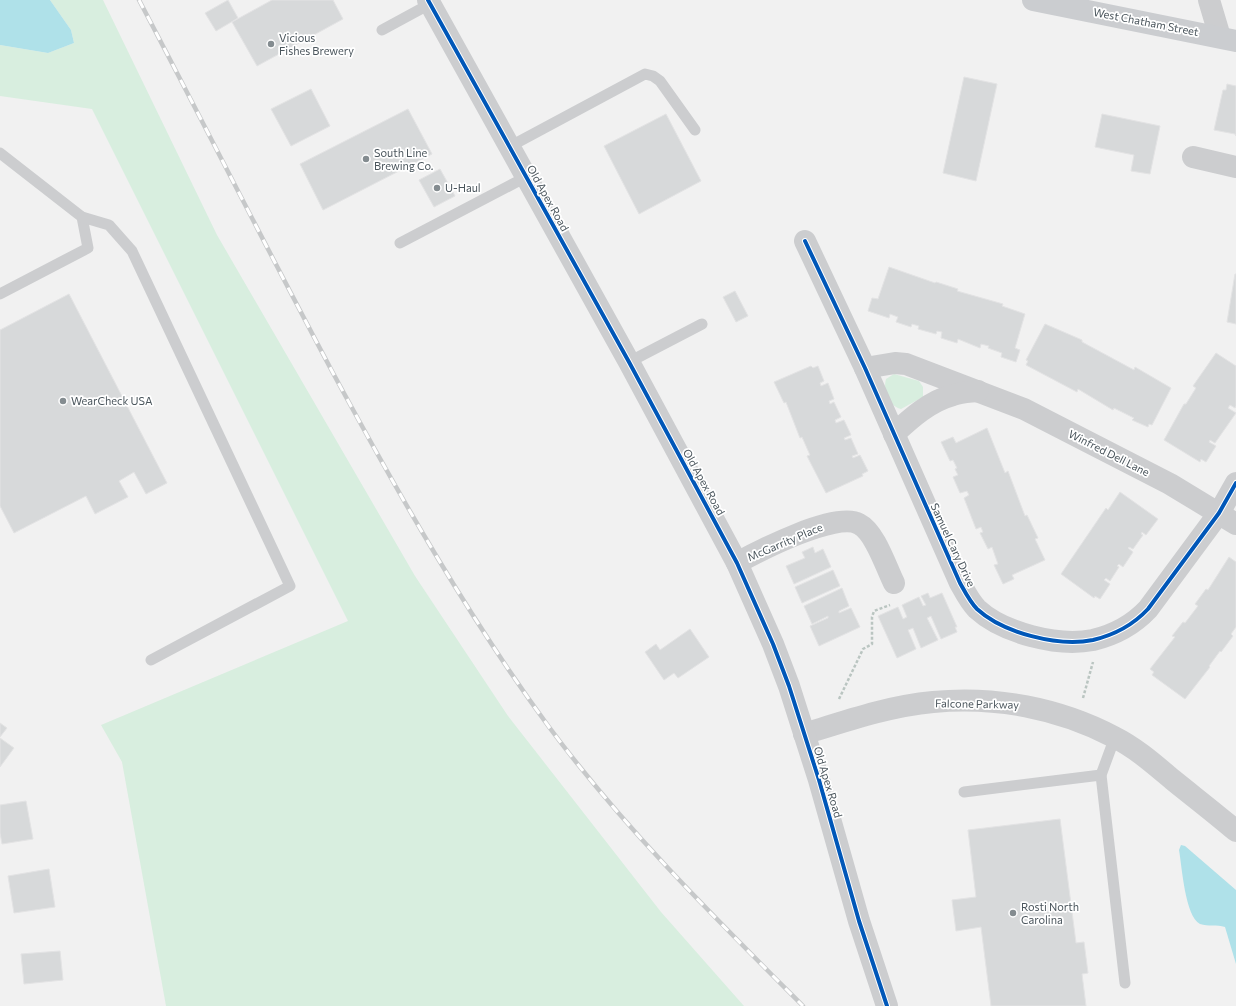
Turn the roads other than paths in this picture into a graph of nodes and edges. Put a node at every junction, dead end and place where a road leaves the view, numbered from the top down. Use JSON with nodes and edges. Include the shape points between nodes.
{"nodes":[{"id":1,"x":1033,"y":0,"type":"edge"},
{"id":2,"x":1209,"y":0,"type":"edge"},
{"id":3,"x":429,"y":2,"type":"edge"},
{"id":4,"x":382,"y":30,"type":"dead end"},
{"id":5,"x":1228,"y":39,"type":"edge"},
{"id":6,"x":695,"y":130,"type":"dead end"},
{"id":7,"x":509,"y":147,"type":"junction"},
{"id":8,"x":0,"y":153,"type":"edge"},
{"id":9,"x":1193,"y":157,"type":"dead end"},
{"id":10,"x":1236,"y":167,"type":"edge"},
{"id":11,"x":526,"y":177,"type":"junction"},
{"id":12,"x":82,"y":217,"type":"junction"},
{"id":13,"x":806,"y":241,"type":"dead end"},
{"id":14,"x":400,"y":242,"type":"dead end"},
{"id":15,"x":0,"y":294,"type":"edge"},
{"id":16,"x":702,"y":324,"type":"dead end"},
{"id":17,"x":629,"y":362,"type":"junction"},
{"id":18,"x":865,"y":368,"type":"junction"},
{"id":19,"x":978,"y":391,"type":"junction"},
{"id":20,"x":894,"y":434,"type":"junction"},
{"id":21,"x":1236,"y":483,"type":"edge"},
{"id":22,"x":1227,"y":518,"type":"edge"},
{"id":23,"x":737,"y":563,"type":"junction"},
{"id":24,"x":894,"y":583,"type":"road end"},
{"id":25,"x":151,"y":660,"type":"dead end"},
{"id":26,"x":804,"y":734,"type":"junction"},
{"id":27,"x":1115,"y":737,"type":"junction"},
{"id":28,"x":1101,"y":775,"type":"junction"},
{"id":29,"x":964,"y":792,"type":"dead end"},
{"id":30,"x":1233,"y":822,"type":"edge"},
{"id":31,"x":1125,"y":983,"type":"dead end"},
{"id":32,"x":887,"y":1006,"type":"edge"}],
"edges":[{"from":1,"to":5,"type":"main road","name":"West Chatham Street"},
{"from":2,"to":5,"type":"street"},
{"from":3,"to":4,"type":"lane"},
{"from":3,"to":7,"type":"street","name":"Old Apex Road"},
{"from":6,"to":7,"type":"lane","via":[[660,81],[644,74]]},
{"from":7,"to":11,"type":"street","name":"Old Apex Road"},
{"from":8,"to":12,"type":"lane"},
{"from":9,"to":10,"type":"street"},
{"from":11,"to":14,"type":"lane"},
{"from":11,"to":17,"type":"street","name":"Old Apex Road"},
{"from":12,"to":15,"type":"lane","via":[[88,248]]},
{"from":12,"to":25,"type":"lane","via":[[109,225],[132,251],[290,586]]},
{"from":13,"to":18,"type":"street","name":"Samuel Cary Drive"},
{"from":16,"to":17,"type":"lane"},
{"from":17,"to":23,"type":"street","name":"Old Apex Road"},
{"from":18,"to":19,"type":"street","name":"Winfred Dell Lane","via":[[895,362],[906,364]]},
{"from":18,"to":20,"type":"street","name":"Samuel Cary Drive"},
{"from":19,"to":20,"type":"street","via":[[953,395],[933,403]]},
{"from":19,"to":22,"type":"street","name":"Winfred Dell Lane","via":[[1034,414],[1170,484]]},
{"from":20,"to":22,"type":"street","name":"Samuel Cary Drive","via":[[967,595],[976,608],[988,618],[1024,634],[1068,642],[1092,640],[1122,630],[1148,609]]},
{"from":21,"to":22,"type":"street","name":"Samuel Cary Drive"},
{"from":23,"to":24,"type":"street","name":"McGarrity Place","via":[[760,550],[806,531],[848,521],[859,524],[871,535]]},
{"from":23,"to":26,"type":"street","name":"Old Apex Road","via":[[773,644]]},
{"from":26,"to":27,"type":"street","name":"Falcone Parkway","via":[[882,711],[933,702],[979,702],[1024,705],[1065,716]]},
{"from":26,"to":32,"type":"street","name":"Old Apex Road"},
{"from":27,"to":28,"type":"lane"},
{"from":27,"to":30,"type":"street","name":"Falcone Parkway"},
{"from":28,"to":29,"type":"lane"},
{"from":28,"to":31,"type":"lane"}]}
